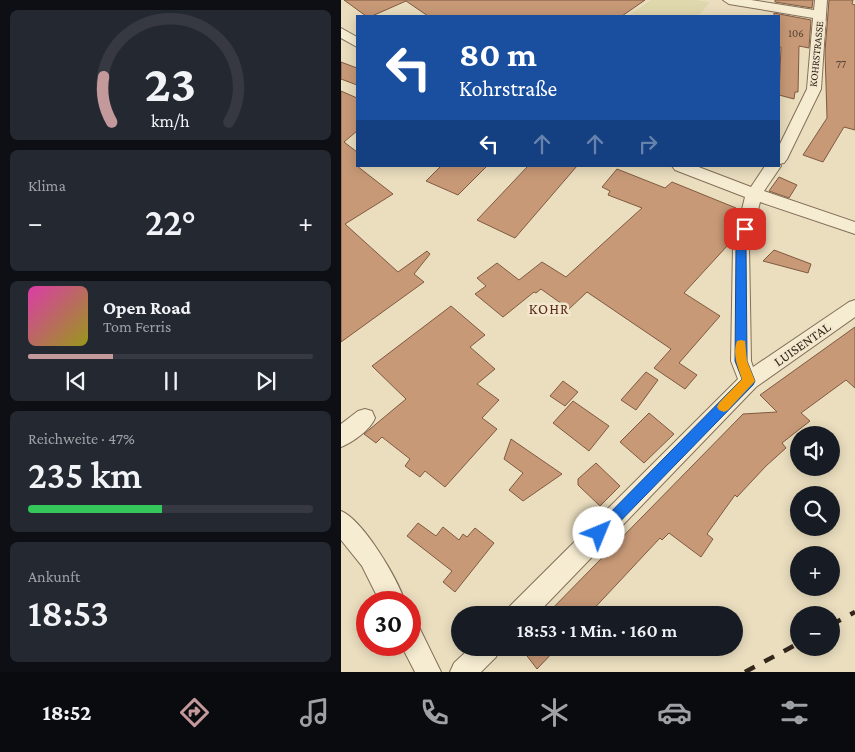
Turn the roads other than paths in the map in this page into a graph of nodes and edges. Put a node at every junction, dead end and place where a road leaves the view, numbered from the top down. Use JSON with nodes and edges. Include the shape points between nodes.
{"nodes":[{"id":1,"x":729,"y":0,"type":"edge"},
{"id":2,"x":821,"y":0,"type":"edge"},
{"id":3,"x":752,"y":4,"type":"junction"},
{"id":4,"x":747,"y":15,"type":"edge"},
{"id":5,"x":820,"y":15,"type":"junction"},
{"id":6,"x":341,"y":32,"type":"edge"},
{"id":7,"x":356,"y":42,"type":"edge"},
{"id":8,"x":780,"y":157,"type":"edge"},
{"id":9,"x":684,"y":167,"type":"edge"},
{"id":10,"x":772,"y":167,"type":"edge"},
{"id":11,"x":754,"y":194,"type":"junction"},
{"id":12,"x":855,"y":228,"type":"edge"},
{"id":13,"x":855,"y":307,"type":"edge"},
{"id":14,"x":749,"y":381,"type":"junction"},
{"id":15,"x":365,"y":418,"type":"dead end"},
{"id":16,"x":341,"y":437,"type":"edge"},
{"id":17,"x":341,"y":522,"type":"edge"},
{"id":18,"x":387,"y":591,"type":"edge"},
{"id":19,"x":528,"y":606,"type":"edge"},
{"id":20,"x":420,"y":656,"type":"edge"},
{"id":21,"x":479,"y":656,"type":"edge"},
{"id":22,"x":428,"y":672,"type":"edge"},
{"id":23,"x":463,"y":672,"type":"edge"}],
"edges":[{"from":1,"to":3,"type":"street"},
{"from":2,"to":5,"type":"street","name":"KOHRSTRASSE"},
{"from":3,"to":4,"type":"street"},
{"from":3,"to":5,"type":"street"},
{"from":5,"to":8,"type":"street","name":"KOHRSTRASSE","via":[[814,89]]},
{"from":6,"to":7,"type":"street"},
{"from":9,"to":11,"type":"street"},
{"from":10,"to":11,"type":"street"},
{"from":11,"to":12,"type":"street"},
{"from":11,"to":14,"type":"street","via":[[741,246],[741,361]]},
{"from":13,"to":14,"type":"street","name":"LUISENTAL"},
{"from":14,"to":19,"type":"street"},
{"from":15,"to":16,"type":"street"},
{"from":17,"to":18,"type":"street","via":[[370,558]]},
{"from":20,"to":22,"type":"street"},
{"from":21,"to":23,"type":"street"}]}
